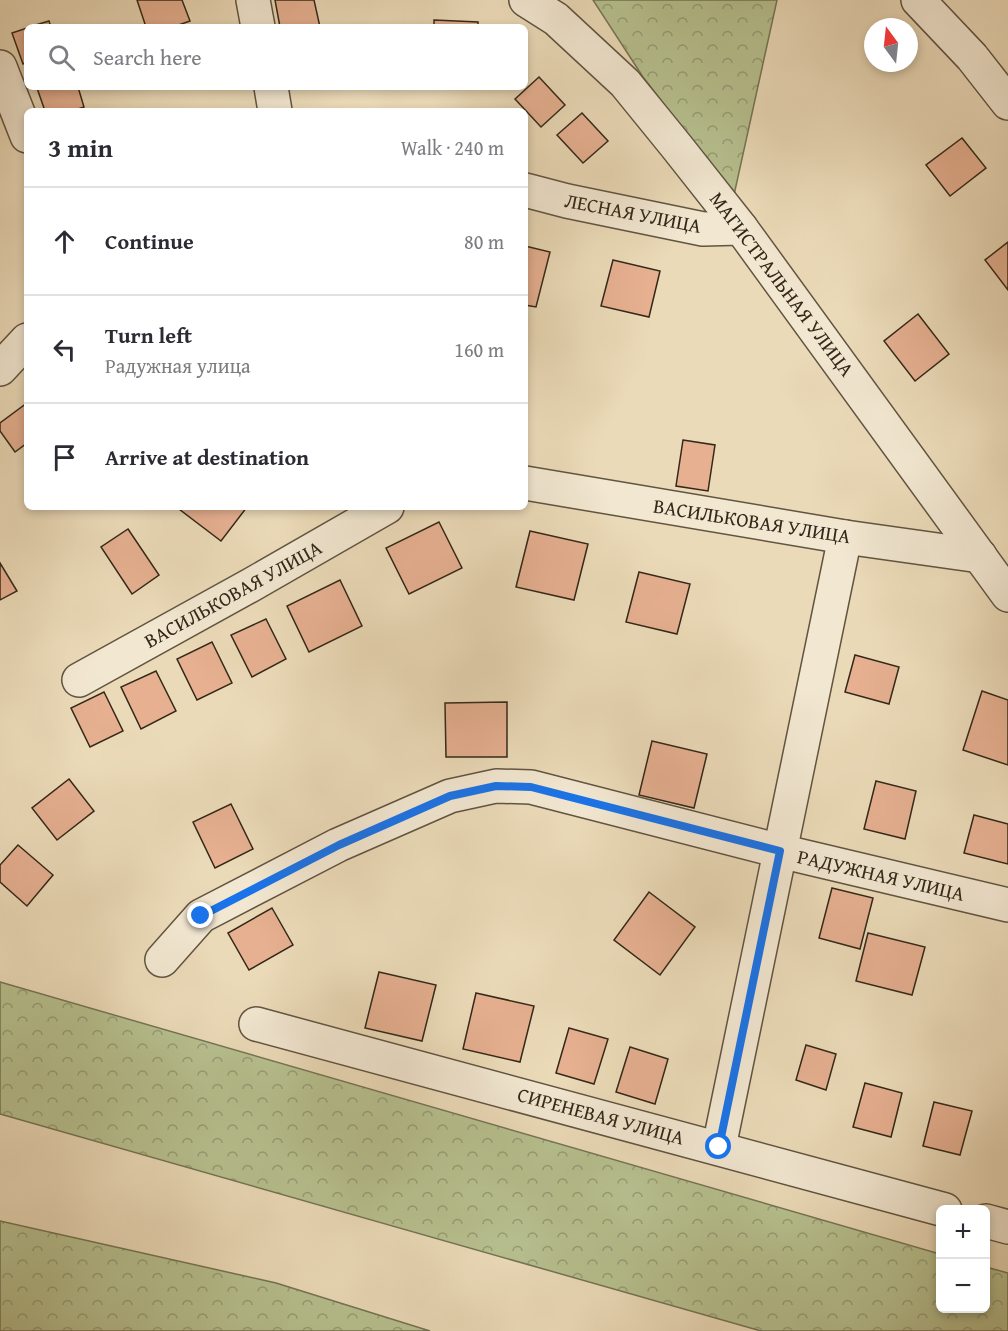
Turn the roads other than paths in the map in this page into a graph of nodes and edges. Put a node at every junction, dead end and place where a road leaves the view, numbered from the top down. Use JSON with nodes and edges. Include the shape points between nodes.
{"nodes":[{"id":1,"x":253,"y":0,"type":"edge"},
{"id":2,"x":526,"y":0,"type":"edge"},
{"id":3,"x":918,"y":0,"type":"edge"},
{"id":4,"x":257,"y":24,"type":"edge"},
{"id":5,"x":0,"y":67,"type":"edge"},
{"id":6,"x":272,"y":90,"type":"edge"},
{"id":7,"x":1008,"y":103,"type":"edge"},
{"id":8,"x":274,"y":108,"type":"edge"},
{"id":9,"x":24,"y":128,"type":"edge"},
{"id":10,"x":528,"y":191,"type":"edge"},
{"id":11,"x":741,"y":228,"type":"junction"},
{"id":12,"x":24,"y":343,"type":"edge"},
{"id":13,"x":0,"y":369,"type":"edge"},
{"id":14,"x":528,"y":484,"type":"edge"},
{"id":15,"x":382,"y":510,"type":"edge"},
{"id":16,"x":845,"y":537,"type":"junction"},
{"id":17,"x":980,"y":556,"type":"junction"},
{"id":18,"x":1008,"y":595,"type":"edge"},
{"id":19,"x":79,"y":680,"type":"dead end"},
{"id":20,"x":780,"y":851,"type":"junction"},
{"id":21,"x":1008,"y":905,"type":"edge"},
{"id":22,"x":162,"y":960,"type":"dead end"},
{"id":23,"x":256,"y":1024,"type":"dead end"},
{"id":24,"x":719,"y":1147,"type":"junction"},
{"id":25,"x":936,"y":1207,"type":"edge"},
{"id":26,"x":990,"y":1222,"type":"edge"},
{"id":27,"x":1008,"y":1227,"type":"edge"}],
"edges":[{"from":1,"to":4,"type":"street"},
{"from":2,"to":11,"type":"street","name":"МАГИСТРАЛЬНАЯ УЛИЦА","via":[[556,19],[625,83]]},
{"from":3,"to":7,"type":"street","via":[[972,57]]},
{"from":5,"to":9,"type":"street"},
{"from":6,"to":8,"type":"street"},
{"from":10,"to":11,"type":"street","name":"ЛЕСНАЯ УЛИЦА","via":[[703,229]]},
{"from":11,"to":17,"type":"street","name":"МАГИСТРАЛЬНАЯ УЛИЦА"},
{"from":12,"to":13,"type":"street"},
{"from":14,"to":16,"type":"street","name":"ВАСИЛЬКОВАЯ УЛИЦА"},
{"from":15,"to":19,"type":"street","name":"ВАСИЛЬКОВАЯ УЛИЦА"},
{"from":16,"to":17,"type":"street","name":"ВАСИЛЬКОВАЯ УЛИЦА"},
{"from":16,"to":20,"type":"street"},
{"from":17,"to":18,"type":"street","name":"МАГИСТРАЛЬНАЯ УЛИЦА"},
{"from":20,"to":21,"type":"street","name":"РАДУЖНАЯ УЛИЦА"},
{"from":20,"to":22,"type":"street","name":"РАДУЖНАЯ УЛИЦА","via":[[531,787],[496,786],[450,796],[359,836],[212,910],[201,916]]},
{"from":20,"to":24,"type":"street"},
{"from":23,"to":24,"type":"street","name":"СИРЕНЕВАЯ УЛИЦА"},
{"from":24,"to":25,"type":"street","name":"СИРЕНЕВАЯ УЛИЦА"},
{"from":26,"to":27,"type":"street"}]}
